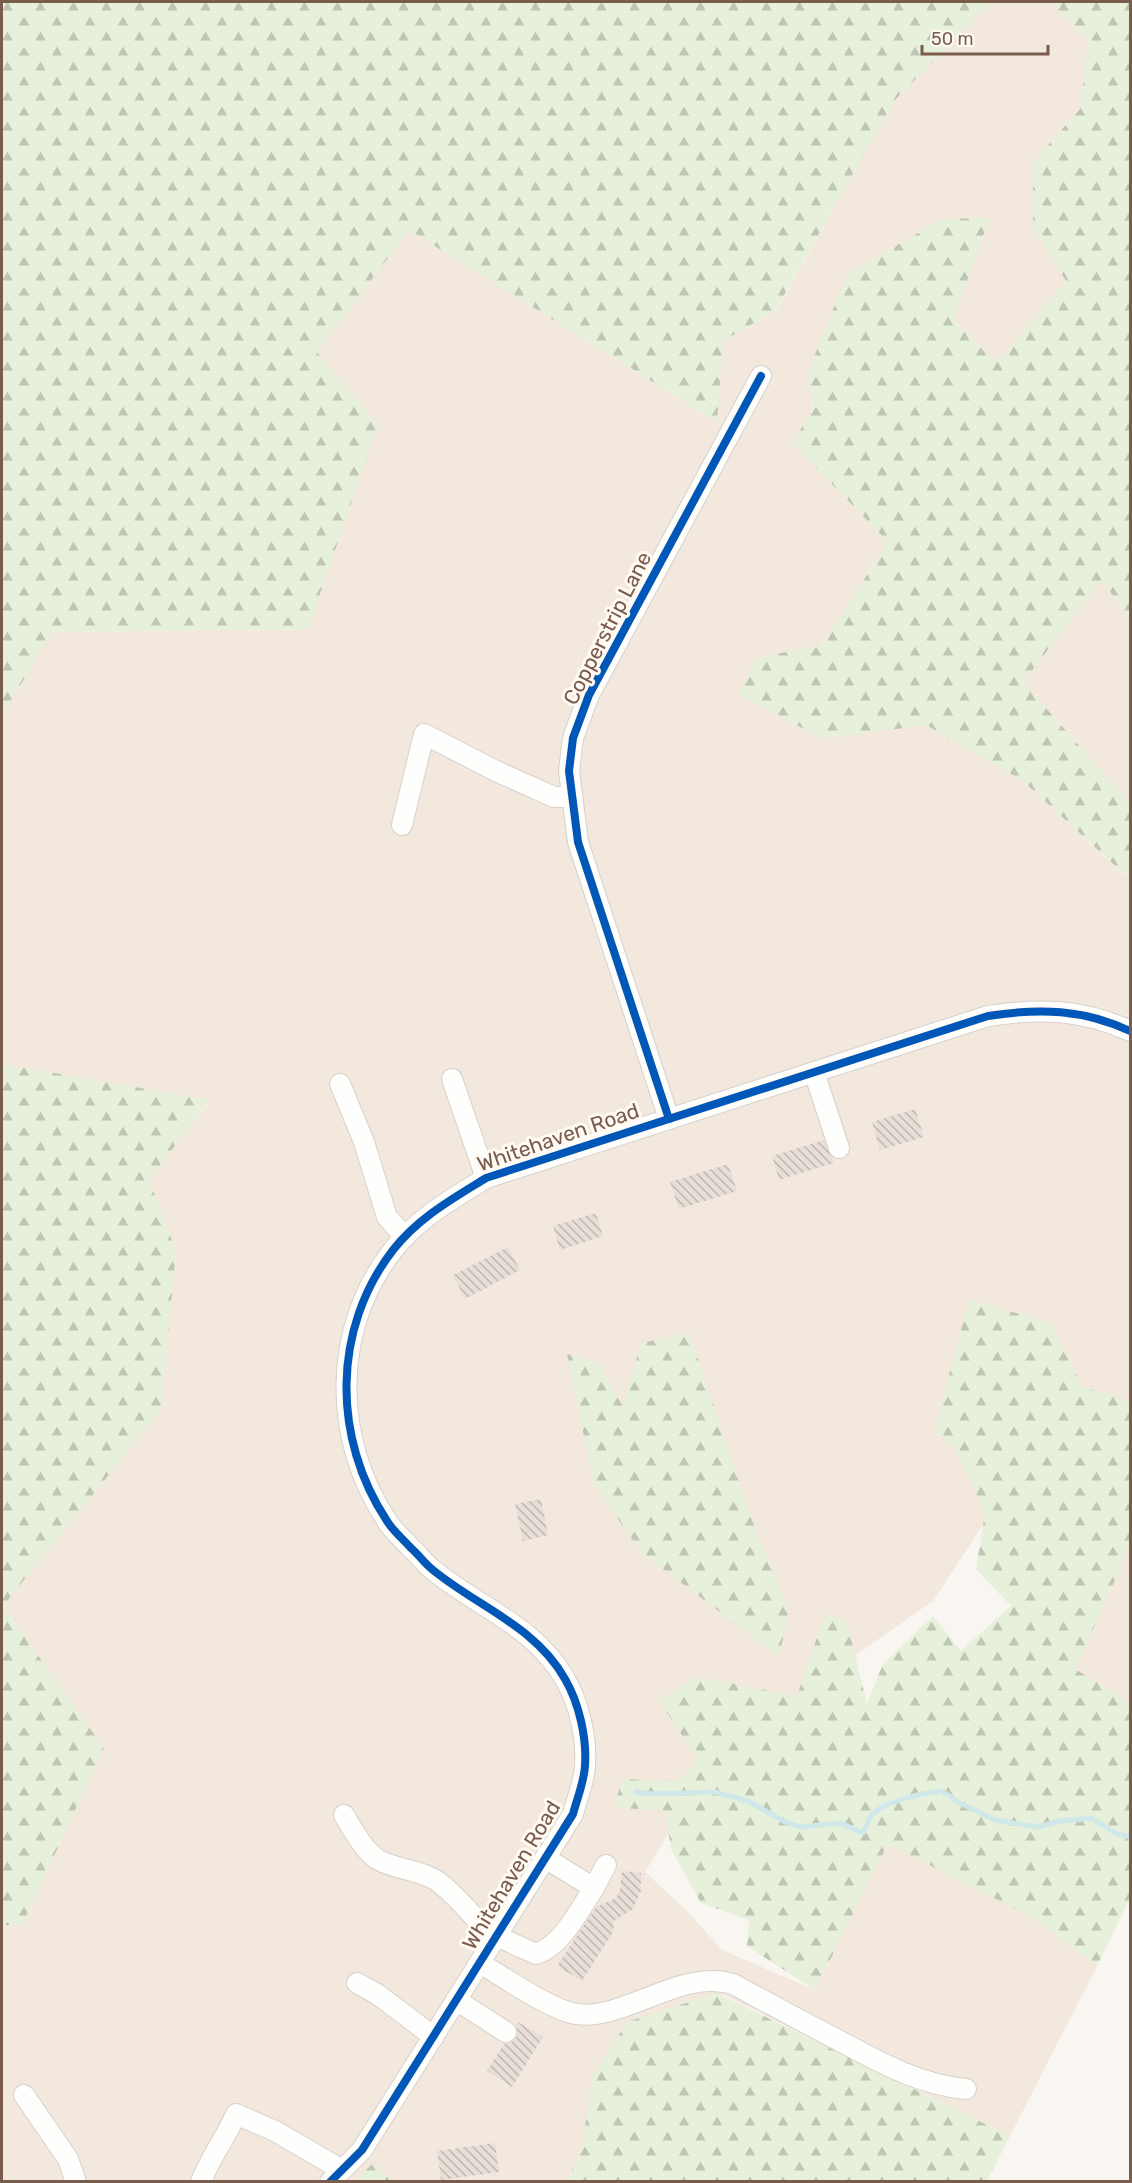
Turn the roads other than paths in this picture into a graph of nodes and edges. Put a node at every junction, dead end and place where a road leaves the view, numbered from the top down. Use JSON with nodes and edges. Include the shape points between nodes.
{"nodes":[{"id":1,"x":761,"y":376,"type":"dead end"},
{"id":2,"x":572,"y":797,"type":"junction"},
{"id":3,"x":402,"y":825,"type":"dead end"},
{"id":4,"x":1131,"y":1031,"type":"edge"},
{"id":5,"x":814,"y":1072,"type":"junction"},
{"id":6,"x":452,"y":1079,"type":"dead end"},
{"id":7,"x":340,"y":1084,"type":"dead end"},
{"id":8,"x":669,"y":1119,"type":"junction"},
{"id":9,"x":839,"y":1148,"type":"dead end"},
{"id":10,"x":486,"y":1178,"type":"junction"},
{"id":11,"x":405,"y":1237,"type":"junction"},
{"id":12,"x":344,"y":1815,"type":"dead end"},
{"id":13,"x":545,"y":1858,"type":"junction"},
{"id":14,"x":606,"y":1864,"type":"dead end"},
{"id":15,"x":594,"y":1888,"type":"junction"},
{"id":16,"x":497,"y":1936,"type":"junction"},
{"id":17,"x":480,"y":1963,"type":"junction"},
{"id":18,"x":357,"y":1983,"type":"dead end"},
{"id":19,"x":456,"y":2000,"type":"junction"},
{"id":20,"x":506,"y":2032,"type":"dead end"},
{"id":21,"x":434,"y":2037,"type":"junction"},
{"id":22,"x":966,"y":2089,"type":"dead end"},
{"id":23,"x":24,"y":2095,"type":"dead end"},
{"id":24,"x":336,"y":2176,"type":"edge"},
{"id":25,"x":76,"y":2181,"type":"edge"},
{"id":26,"x":201,"y":2181,"type":"edge"}],
"edges":[{"from":1,"to":2,"type":"street","name":"Copperstrip Lane","via":[[589,695],[573,738],[569,771]]},
{"from":2,"to":3,"type":"street","via":[[554,796],[424,734]]},
{"from":2,"to":8,"type":"street","name":"Copperstrip Lane","via":[[578,842]]},
{"from":4,"to":5,"type":"street","name":"Whitehaven Road","via":[[1060,1011],[1024,1011],[988,1016]]},
{"from":5,"to":8,"type":"street","name":"Whitehaven Road"},
{"from":5,"to":9,"type":"street"},
{"from":6,"to":10,"type":"street"},
{"from":7,"to":11,"type":"street","via":[[364,1142],[387,1218]]},
{"from":8,"to":10,"type":"street","name":"Whitehaven Road"},
{"from":10,"to":11,"type":"street","name":"Whitehaven Road","via":[[427,1214]]},
{"from":11,"to":13,"type":"street","name":"Whitehaven Road","via":[[369,1288],[346,1363],[347,1407],[356,1457],[370,1493],[388,1523],[433,1570],[523,1630],[547,1652],[566,1679],[581,1717],[585,1766],[573,1814]]},
{"from":12,"to":16,"type":"street","via":[[378,1860],[419,1871],[438,1882]]},
{"from":13,"to":15,"type":"street"},
{"from":13,"to":16,"type":"street","name":"Whitehaven Road"},
{"from":14,"to":15,"type":"street"},
{"from":15,"to":16,"type":"street","via":[[547,1951],[536,1954]]},
{"from":16,"to":17,"type":"street","name":"Whitehaven Road"},
{"from":17,"to":19,"type":"street","name":"Whitehaven Road"},
{"from":17,"to":22,"type":"street","via":[[570,2013],[596,2014],[674,1988],[719,1980],[914,2077]]},
{"from":18,"to":21,"type":"street"},
{"from":19,"to":20,"type":"street"},
{"from":19,"to":21,"type":"street","name":"Whitehaven Road"},
{"from":21,"to":24,"type":"street","name":"Whitehaven Road","via":[[362,2150]]},
{"from":23,"to":25,"type":"street","via":[[68,2159]]},
{"from":24,"to":26,"type":"street","via":[[275,2131],[236,2114]]}]}
